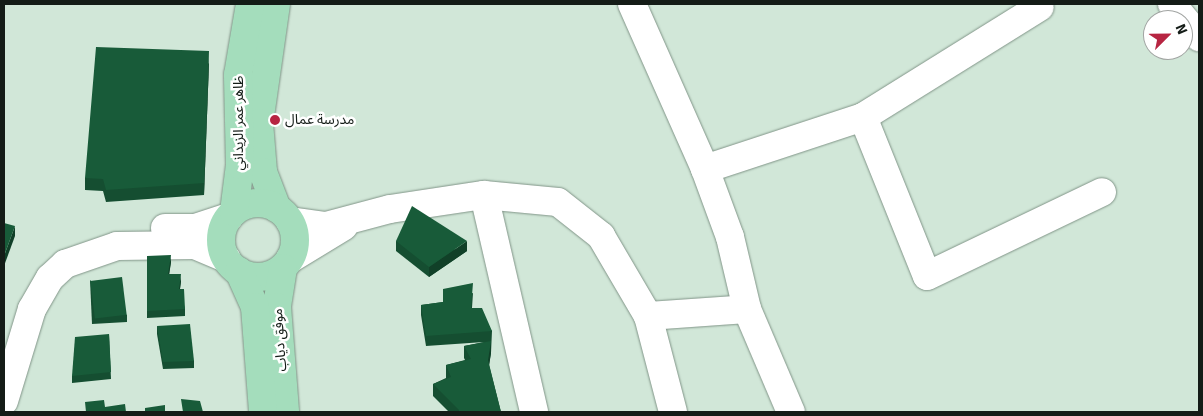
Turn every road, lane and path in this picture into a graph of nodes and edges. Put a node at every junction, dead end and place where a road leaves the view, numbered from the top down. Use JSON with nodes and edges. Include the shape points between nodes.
{"nodes":[{"id":1,"x":250,"y":4,"type":"edge"},
{"id":2,"x":276,"y":4,"type":"edge"},
{"id":3,"x":632,"y":4,"type":"edge"},
{"id":4,"x":1172,"y":4,"type":"edge"},
{"id":5,"x":1040,"y":7,"type":"dead end"},
{"id":6,"x":1199,"y":37,"type":"edge"},
{"id":7,"x":863,"y":117,"type":"junction"},
{"id":8,"x":705,"y":169,"type":"junction"},
{"id":9,"x":1102,"y":192,"type":"dead end"},
{"id":10,"x":484,"y":195,"type":"junction"},
{"id":11,"x":284,"y":214,"type":"junction"},
{"id":12,"x":232,"y":215,"type":"junction"},
{"id":13,"x":358,"y":217,"type":"junction"},
{"id":14,"x":286,"y":264,"type":"junction"},
{"id":15,"x":232,"y":265,"type":"junction"},
{"id":16,"x":747,"y":309,"type":"junction"},
{"id":17,"x":648,"y":316,"type":"junction"},
{"id":18,"x":4,"y":348,"type":"edge"},
{"id":19,"x":4,"y":401,"type":"edge"},
{"id":20,"x":263,"y":412,"type":"edge"},
{"id":21,"x":285,"y":412,"type":"edge"},
{"id":22,"x":534,"y":412,"type":"edge"},
{"id":23,"x":673,"y":412,"type":"edge"},
{"id":24,"x":790,"y":412,"type":"edge"}],
"edges":[{"from":1,"to":12,"type":"main road","name":"ظاهر عمر الزيداني","via":[[238,74],[240,165]]},
{"from":2,"to":11,"type":"main road","name":"ظاهر عمر الزيداني","via":[[258,123],[263,172]]},
{"from":3,"to":8,"type":"street"},
{"from":4,"to":6,"type":"street"},
{"from":5,"to":7,"type":"street"},
{"from":7,"to":8,"type":"street"},
{"from":7,"to":9,"type":"street","via":[[927,276]]},
{"from":8,"to":16,"type":"street","via":[[730,237]]},
{"from":10,"to":13,"type":"street"},
{"from":10,"to":17,"type":"street","via":[[558,202],[601,236]]},
{"from":10,"to":22,"type":"street"},
{"from":11,"to":12,"type":"main road","via":[[255,203]]},
{"from":11,"to":13,"type":"street","via":[[326,226]]},
{"from":11,"to":14,"type":"main road","via":[[295,238]]},
{"from":12,"to":15,"type":"main road","via":[[222,232]]},
{"from":12,"to":18,"type":"street","via":[[195,228],[112,230],[57,249],[28,279]]},
{"from":13,"to":14,"type":"street"},
{"from":14,"to":15,"type":"main road","via":[[260,277]]},
{"from":14,"to":21,"type":"main road","name":"موفق دياب","via":[[277,307]]},
{"from":15,"to":19,"type":"street","via":[[195,245],[117,246],[65,264],[50,278],[32,309]]},
{"from":15,"to":20,"type":"main road","name":"موفق دياب","via":[[255,307]]},
{"from":16,"to":17,"type":"street"},
{"from":16,"to":24,"type":"street"},
{"from":17,"to":23,"type":"street"}]}
